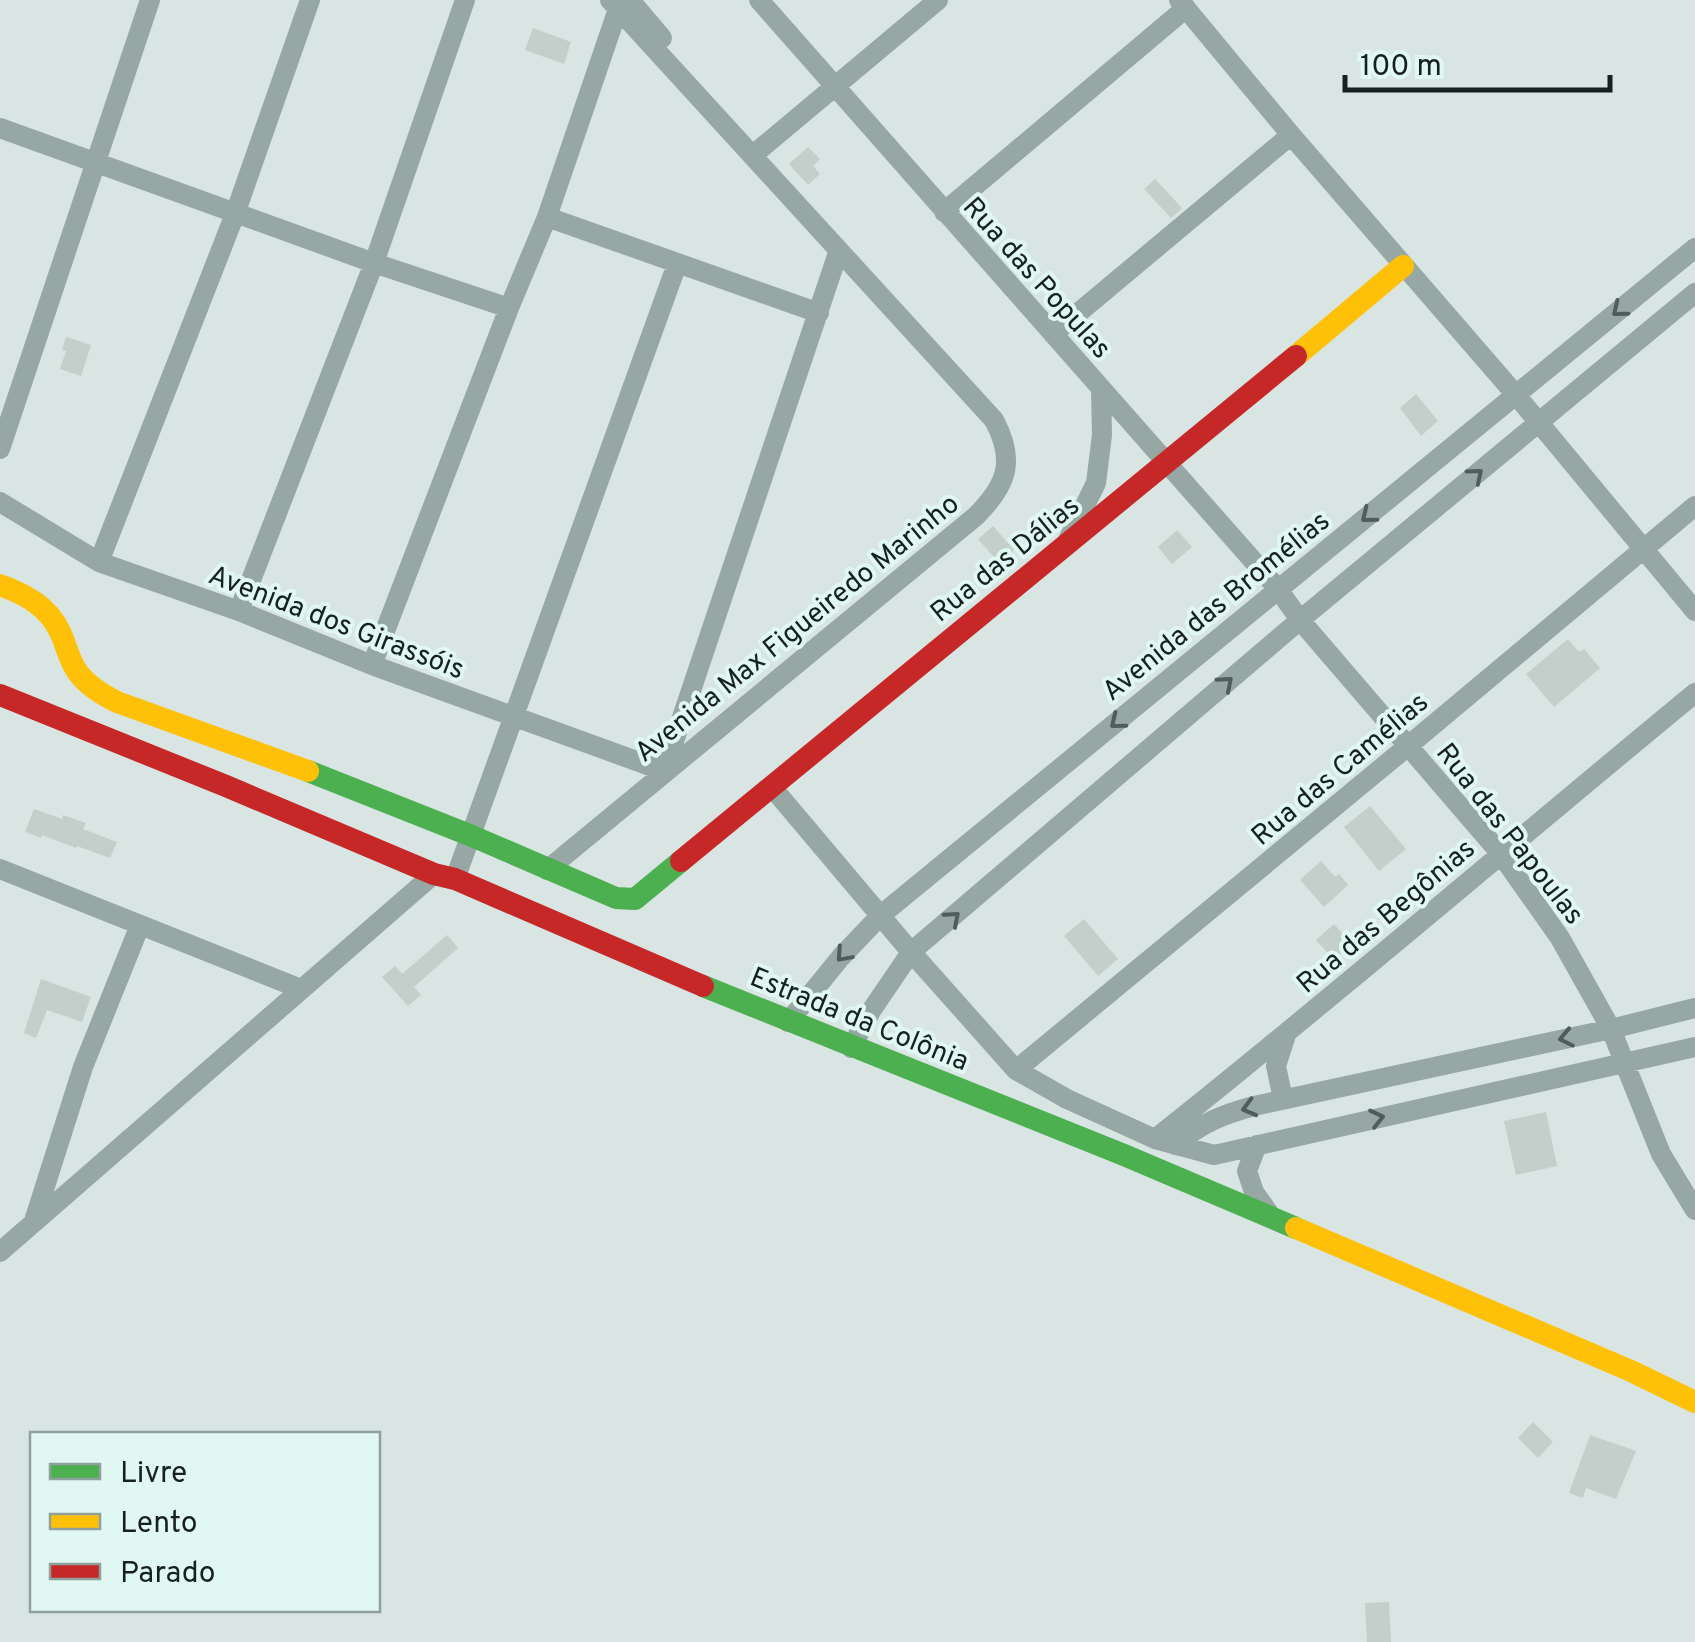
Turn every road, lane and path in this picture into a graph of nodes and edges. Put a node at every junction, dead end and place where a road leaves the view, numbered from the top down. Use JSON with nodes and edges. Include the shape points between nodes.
{"nodes":[{"id":1,"x":150,"y":0,"type":"edge"},
{"id":2,"x":310,"y":0,"type":"edge"},
{"id":3,"x":465,"y":0,"type":"edge"},
{"id":4,"x":759,"y":0,"type":"edge"},
{"id":5,"x":938,"y":0,"type":"edge"},
{"id":6,"x":619,"y":3,"type":"edge"},
{"id":7,"x":1183,"y":4,"type":"edge"},
{"id":8,"x":834,"y":86,"type":"junction"},
{"id":9,"x":0,"y":128,"type":"edge"},
{"id":10,"x":1291,"y":135,"type":"junction"},
{"id":11,"x":756,"y":152,"type":"junction"},
{"id":12,"x":95,"y":161,"type":"junction"},
{"id":13,"x":944,"y":212,"type":"junction"},
{"id":14,"x":235,"y":214,"type":"junction"},
{"id":15,"x":547,"y":217,"type":"junction"},
{"id":16,"x":1695,"y":248,"type":"edge"},
{"id":17,"x":838,"y":250,"type":"junction"},
{"id":18,"x":374,"y":263,"type":"junction"},
{"id":19,"x":677,"y":264,"type":"junction"},
{"id":20,"x":1403,"y":266,"type":"junction"},
{"id":21,"x":1695,"y":293,"type":"edge"},
{"id":22,"x":509,"y":308,"type":"junction"},
{"id":23,"x":818,"y":313,"type":"junction"},
{"id":24,"x":1053,"y":334,"type":"junction"},
{"id":25,"x":1101,"y":389,"type":"junction"},
{"id":26,"x":1516,"y":395,"type":"junction"},
{"id":27,"x":1538,"y":423,"type":"junction"},
{"id":28,"x":0,"y":448,"type":"edge"},
{"id":29,"x":1167,"y":464,"type":"junction"},
{"id":30,"x":0,"y":502,"type":"edge"},
{"id":31,"x":1695,"y":506,"type":"edge"},
{"id":32,"x":1064,"y":547,"type":"junction"},
{"id":33,"x":1643,"y":549,"type":"junction"},
{"id":34,"x":99,"y":562,"type":"junction"},
{"id":35,"x":0,"y":585,"type":"edge"},
{"id":36,"x":1278,"y":590,"type":"junction"},
{"id":37,"x":239,"y":611,"type":"junction"},
{"id":38,"x":1695,"y":611,"type":"edge"},
{"id":39,"x":1300,"y":620,"type":"junction"},
{"id":40,"x":372,"y":665,"type":"junction"},
{"id":41,"x":1695,"y":693,"type":"edge"},
{"id":42,"x":0,"y":695,"type":"edge"},
{"id":43,"x":513,"y":717,"type":"junction"},
{"id":44,"x":1408,"y":746,"type":"junction"},
{"id":45,"x":664,"y":771,"type":"junction"},
{"id":46,"x":771,"y":786,"type":"junction"},
{"id":47,"x":472,"y":836,"type":"junction"},
{"id":48,"x":1500,"y":853,"type":"junction"},
{"id":49,"x":0,"y":869,"type":"edge"},
{"id":50,"x":547,"y":870,"type":"junction"},
{"id":51,"x":445,"y":876,"type":"junction"},
{"id":52,"x":881,"y":915,"type":"junction"},
{"id":53,"x":140,"y":926,"type":"junction"},
{"id":54,"x":912,"y":952,"type":"junction"},
{"id":55,"x":301,"y":989,"type":"junction"},
{"id":56,"x":1695,"y":1008,"type":"edge"},
{"id":57,"x":788,"y":1022,"type":"junction"},
{"id":58,"x":1611,"y":1028,"type":"junction"},
{"id":59,"x":1286,"y":1035,"type":"junction"},
{"id":60,"x":1695,"y":1046,"type":"edge"},
{"id":61,"x":851,"y":1048,"type":"junction"},
{"id":62,"x":1625,"y":1063,"type":"junction"},
{"id":63,"x":1016,"y":1070,"type":"junction"},
{"id":64,"x":1283,"y":1100,"type":"junction"},
{"id":65,"x":1165,"y":1142,"type":"junction"},
{"id":66,"x":1257,"y":1146,"type":"junction"},
{"id":67,"x":1695,"y":1210,"type":"edge"},
{"id":68,"x":1274,"y":1219,"type":"junction"},
{"id":69,"x":33,"y":1223,"type":"junction"},
{"id":70,"x":0,"y":1252,"type":"edge"},
{"id":71,"x":1695,"y":1402,"type":"edge"}],
"edges":[{"from":1,"to":12,"type":"street"},
{"from":2,"to":14,"type":"street"},
{"from":3,"to":18,"type":"street"},
{"from":4,"to":8,"type":"street","name":"Rua das Populas"},
{"from":5,"to":8,"type":"street"},
{"from":6,"to":11,"type":"street","name":"Avenida Max Figueiredo Marinho"},
{"from":6,"to":15,"type":"street"},
{"from":7,"to":10,"type":"street"},
{"from":7,"to":13,"type":"street"},
{"from":8,"to":11,"type":"street"},
{"from":8,"to":13,"type":"street","name":"Rua das Populas"},
{"from":9,"to":12,"type":"street"},
{"from":10,"to":20,"type":"street"},
{"from":10,"to":24,"type":"street"},
{"from":11,"to":17,"type":"street","name":"Avenida Max Figueiredo Marinho"},
{"from":12,"to":14,"type":"street"},
{"from":12,"to":28,"type":"street"},
{"from":13,"to":24,"type":"street","name":"Rua das Populas"},
{"from":14,"to":18,"type":"street"},
{"from":14,"to":34,"type":"street"},
{"from":15,"to":19,"type":"street"},
{"from":15,"to":22,"type":"street"},
{"from":16,"to":26,"type":"street","name":"Avenida das Bromélias","one_way":true},
{"from":17,"to":23,"type":"street"},
{"from":17,"to":45,"type":"street","name":"Avenida Max Figueiredo Marinho","via":[[994,420],[1004,438],[1004,478],[976,516]]},
{"from":18,"to":22,"type":"street"},
{"from":18,"to":37,"type":"street"},
{"from":19,"to":23,"type":"street"},
{"from":19,"to":43,"type":"street"},
{"from":20,"to":26,"type":"street"},
{"from":20,"to":29,"type":"main road","name":"Rua das Dálias"},
{"from":21,"to":27,"type":"street"},
{"from":22,"to":40,"type":"street"},
{"from":23,"to":45,"type":"street"},
{"from":24,"to":25,"type":"street","name":"Rua das Populas"},
{"from":25,"to":29,"type":"street","name":"Rua das Populas"},
{"from":25,"to":32,"type":"street","via":[[1096,483]]},
{"from":26,"to":27,"type":"street"},
{"from":26,"to":36,"type":"street","name":"Avenida das Bromélias","one_way":true},
{"from":27,"to":33,"type":"street"},
{"from":39,"to":27,"type":"street","one_way":true},
{"from":29,"to":32,"type":"main road","name":"Rua das Dálias"},
{"from":29,"to":36,"type":"street","name":"Rua das Populas"},
{"from":30,"to":34,"type":"street","name":"Avenida dos Girassóis"},
{"from":31,"to":33,"type":"street","name":"Rua das Camélias"},
{"from":32,"to":46,"type":"main road","name":"Rua das Dálias"},
{"from":33,"to":38,"type":"street"},
{"from":33,"to":44,"type":"street","name":"Rua das Camélias"},
{"from":34,"to":37,"type":"street","name":"Avenida dos Girassóis"},
{"from":35,"to":47,"type":"main road","via":[[45,609],[75,668],[98,692]]},
{"from":36,"to":39,"type":"street","name":"Rua das Papoulas"},
{"from":36,"to":52,"type":"street","name":"Avenida das Bromélias","one_way":true},
{"from":37,"to":40,"type":"street","name":"Avenida dos Girassóis"},
{"from":39,"to":44,"type":"street","name":"Rua das Papoulas"},
{"from":54,"to":39,"type":"street","one_way":true},
{"from":40,"to":43,"type":"street","name":"Avenida dos Girassóis"},
{"from":41,"to":48,"type":"street","name":"Rua das Begônias"},
{"from":42,"to":51,"type":"main road","name":"Estrada da Colônia"},
{"from":43,"to":45,"type":"street","name":"Avenida dos Girassóis"},
{"from":43,"to":47,"type":"street"},
{"from":44,"to":48,"type":"street","name":"Rua das Papoulas"},
{"from":44,"to":63,"type":"street","name":"Rua das Camélias"},
{"from":45,"to":50,"type":"street","name":"Avenida Max Figueiredo Marinho"},
{"from":46,"to":50,"type":"main road","name":"Rua das Dálias","via":[[635,898],[616,898]]},
{"from":46,"to":52,"type":"street"},
{"from":47,"to":50,"type":"main road"},
{"from":47,"to":51,"type":"street"},
{"from":48,"to":58,"type":"street","name":"Rua das Papoulas","via":[[1560,938]]},
{"from":48,"to":59,"type":"street","name":"Rua das Begônias"},
{"from":49,"to":53,"type":"street"},
{"from":51,"to":55,"type":"street"},
{"from":51,"to":57,"type":"main road","name":"Estrada da Colônia"},
{"from":52,"to":54,"type":"street"},
{"from":52,"to":57,"type":"street","name":"Avenida das Bromélias","one_way":true},
{"from":53,"to":55,"type":"street"},
{"from":53,"to":69,"type":"street","via":[[83,1067]]},
{"from":54,"to":61,"type":"street"},
{"from":54,"to":63,"type":"street"},
{"from":55,"to":69,"type":"street"},
{"from":56,"to":58,"type":"street"},
{"from":57,"to":61,"type":"main road","name":"Estrada da Colônia"},
{"from":58,"to":62,"type":"street","name":"Rua das Papoulas"},
{"from":58,"to":64,"type":"street","one_way":true},
{"from":59,"to":64,"type":"street","via":[[1276,1066]]},
{"from":59,"to":65,"type":"street","name":"Rua das Begônias"},
{"from":60,"to":62,"type":"street"},
{"from":61,"to":68,"type":"main road","name":"Estrada da Colônia"},
{"from":66,"to":62,"type":"street","one_way":true},
{"from":62,"to":67,"type":"street","name":"Rua das Papoulas","via":[[1661,1154]]},
{"from":63,"to":65,"type":"street"},
{"from":64,"to":65,"type":"street","one_way":true,"via":[[1221,1115]]},
{"from":65,"to":66,"type":"street","via":[[1214,1154]]},
{"from":66,"to":68,"type":"street","via":[[1247,1171]]},
{"from":68,"to":71,"type":"main road","name":"Estrada da Colônia"},
{"from":69,"to":70,"type":"street"}]}
